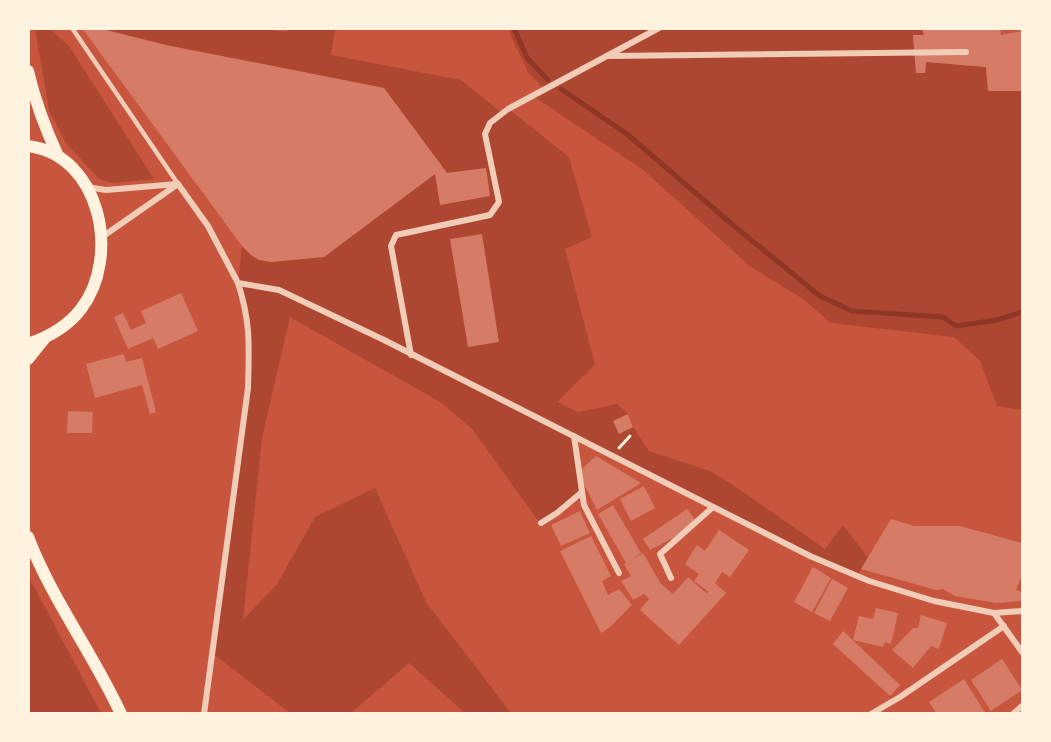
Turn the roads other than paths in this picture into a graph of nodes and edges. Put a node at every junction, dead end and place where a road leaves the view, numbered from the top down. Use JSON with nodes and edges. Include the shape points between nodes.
{"nodes":[{"id":1,"x":72,"y":28,"type":"edge"},
{"id":2,"x":659,"y":28,"type":"edge"},
{"id":3,"x":966,"y":52,"type":"dead end"},
{"id":4,"x":606,"y":56,"type":"junction"},
{"id":5,"x":28,"y":71,"type":"edge"},
{"id":6,"x":28,"y":146,"type":"edge"},
{"id":7,"x":58,"y":156,"type":"junction"},
{"id":8,"x":178,"y":184,"type":"junction"},
{"id":9,"x":87,"y":187,"type":"junction"},
{"id":10,"x":101,"y":237,"type":"junction"},
{"id":11,"x":238,"y":283,"type":"junction"},
{"id":12,"x":44,"y":338,"type":"junction"},
{"id":13,"x":28,"y":344,"type":"edge"},
{"id":14,"x":411,"y":355,"type":"junction"},
{"id":15,"x":28,"y":359,"type":"edge"},
{"id":16,"x":574,"y":436,"type":"junction"},
{"id":17,"x":582,"y":492,"type":"junction"},
{"id":18,"x":713,"y":507,"type":"junction"},
{"id":19,"x":541,"y":523,"type":"dead end"},
{"id":20,"x":28,"y":537,"type":"edge"},
{"id":21,"x":619,"y":573,"type":"dead end"},
{"id":22,"x":671,"y":578,"type":"dead end"},
{"id":23,"x":1023,"y":611,"type":"edge"},
{"id":24,"x":994,"y":613,"type":"junction"},
{"id":25,"x":1004,"y":626,"type":"junction"},
{"id":26,"x":1023,"y":652,"type":"edge"},
{"id":27,"x":1023,"y":706,"type":"edge"},
{"id":28,"x":121,"y":714,"type":"edge"},
{"id":29,"x":204,"y":714,"type":"edge"},
{"id":30,"x":871,"y":714,"type":"edge"},
{"id":31,"x":1013,"y":714,"type":"edge"}],
"edges":[{"from":1,"to":8,"type":"lane"},
{"from":2,"to":4,"type":"street"},
{"from":3,"to":4,"type":"street"},
{"from":4,"to":14,"type":"street","via":[[507,109],[490,123],[485,134],[498,202],[490,216],[396,235],[391,246]]},
{"from":5,"to":7,"type":"main road","via":[[42,122]]},
{"from":6,"to":7,"type":"main road"},
{"from":7,"to":9,"type":"main road","via":[[71,165]]},
{"from":8,"to":9,"type":"street","via":[[106,190]]},
{"from":8,"to":10,"type":"street"},
{"from":8,"to":11,"type":"street","via":[[208,226]]},
{"from":9,"to":10,"type":"main road","via":[[100,220]]},
{"from":10,"to":12,"type":"main road","via":[[98,275],[92,291],[70,321]]},
{"from":11,"to":14,"type":"street","via":[[279,290]]},
{"from":11,"to":29,"type":"street","via":[[249,337],[248,388]]},
{"from":12,"to":13,"type":"main road"},
{"from":12,"to":15,"type":"main road"},
{"from":14,"to":16,"type":"street"},
{"from":16,"to":17,"type":"street"},
{"from":16,"to":18,"type":"street"},
{"from":17,"to":19,"type":"street"},
{"from":17,"to":21,"type":"street","via":[[584,505]]},
{"from":18,"to":22,"type":"street","via":[[660,554]]},
{"from":18,"to":24,"type":"street","via":[[869,581],[934,601]]},
{"from":20,"to":28,"type":"main road","via":[[44,576]]},
{"from":23,"to":24,"type":"street"},
{"from":24,"to":25,"type":"street"},
{"from":25,"to":26,"type":"street"},
{"from":25,"to":30,"type":"street"},
{"from":27,"to":31,"type":"street"}]}
